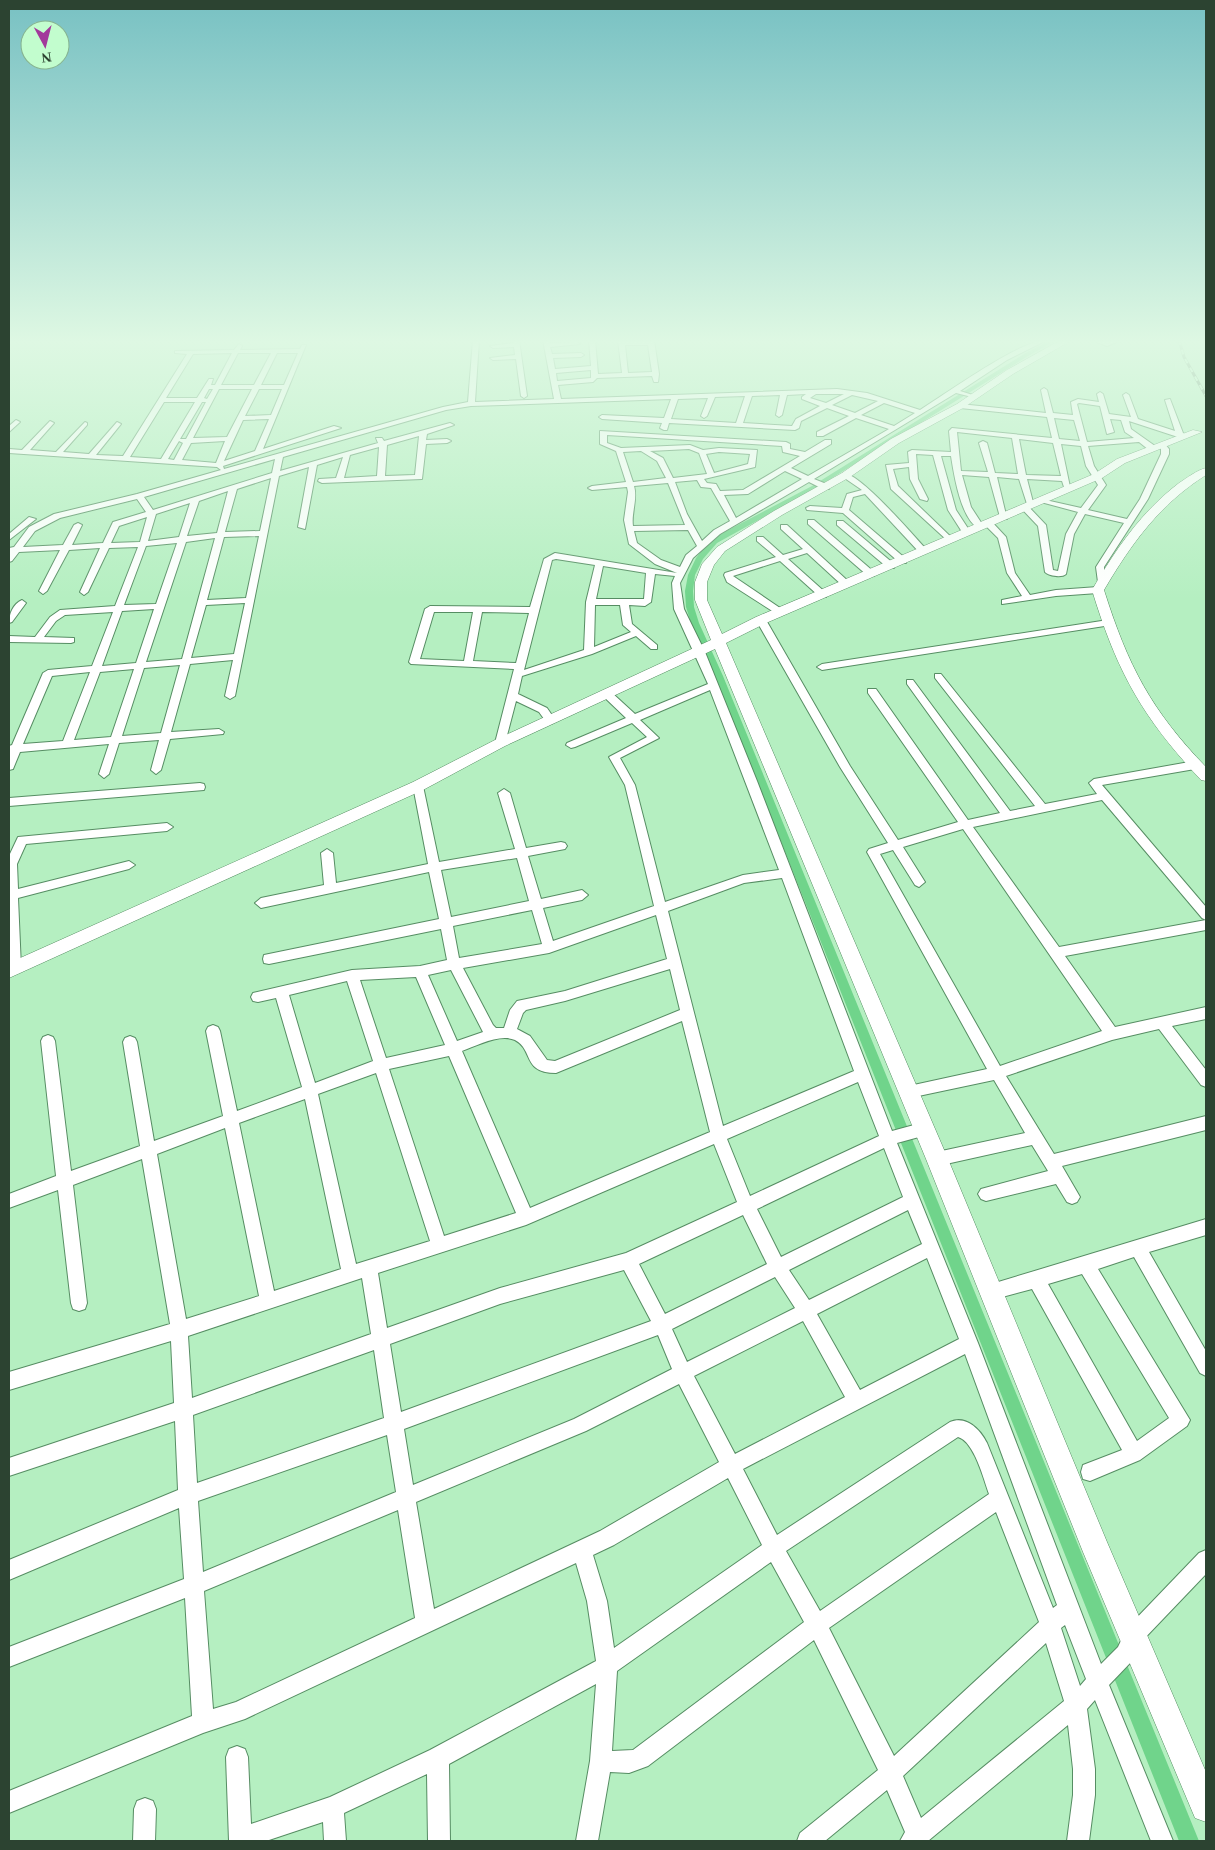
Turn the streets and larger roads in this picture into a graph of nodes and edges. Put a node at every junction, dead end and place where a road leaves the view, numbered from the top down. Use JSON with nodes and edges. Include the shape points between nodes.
{"nodes":[{"id":1,"x":47,"y":426,"type":"edge"},
{"id":2,"x":83,"y":426,"type":"edge"},
{"id":3,"x":115,"y":426,"type":"edge"},
{"id":4,"x":145,"y":426,"type":"edge"},
{"id":5,"x":184,"y":426,"type":"edge"},
{"id":6,"x":196,"y":426,"type":"edge"},
{"id":7,"x":237,"y":426,"type":"edge"},
{"id":8,"x":268,"y":426,"type":"edge"},
{"id":9,"x":382,"y":426,"type":"edge"},
{"id":10,"x":445,"y":426,"type":"edge"},
{"id":11,"x":603,"y":426,"type":"edge"},
{"id":12,"x":665,"y":426,"type":"edge"},
{"id":13,"x":763,"y":426,"type":"edge"},
{"id":14,"x":796,"y":426,"type":"edge"},
{"id":15,"x":834,"y":426,"type":"edge"},
{"id":16,"x":888,"y":426,"type":"edge"},
{"id":17,"x":896,"y":426,"type":"edge"},
{"id":18,"x":925,"y":426,"type":"edge"},
{"id":19,"x":976,"y":426,"type":"edge"},
{"id":20,"x":1000,"y":426,"type":"edge"},
{"id":21,"x":1051,"y":426,"type":"edge"},
{"id":22,"x":1080,"y":426,"type":"edge"},
{"id":23,"x":1108,"y":426,"type":"edge"},
{"id":24,"x":1127,"y":426,"type":"edge"},
{"id":25,"x":1155,"y":426,"type":"edge"},
{"id":26,"x":1179,"y":426,"type":"edge"},
{"id":27,"x":337,"y":428,"type":"dead end"},
{"id":28,"x":893,"y":428,"type":"junction"},
{"id":29,"x":369,"y":430,"type":"junction"},
{"id":30,"x":1110,"y":432,"type":"dead end"},
{"id":31,"x":1197,"y":432,"type":"dead end"},
{"id":32,"x":423,"y":433,"type":"junction"},
{"id":33,"x":603,"y":433,"type":"junction"},
{"id":34,"x":820,"y":434,"type":"dead end"},
{"id":35,"x":1182,"y":435,"type":"junction"},
{"id":36,"x":1015,"y":436,"type":"junction"},
{"id":37,"x":662,"y":437,"type":"junction"},
{"id":38,"x":323,"y":439,"type":"junction"},
{"id":39,"x":189,"y":440,"type":"junction"},
{"id":40,"x":230,"y":440,"type":"junction"},
{"id":41,"x":1139,"y":440,"type":"junction"},
{"id":42,"x":175,"y":441,"type":"junction"},
{"id":43,"x":447,"y":441,"type":"dead end"},
{"id":44,"x":1055,"y":441,"type":"junction"},
{"id":45,"x":422,"y":442,"type":"junction"},
{"id":46,"x":828,"y":442,"type":"dead end"},
{"id":47,"x":983,"y":443,"type":"dead end"},
{"id":48,"x":383,"y":444,"type":"junction"},
{"id":49,"x":1085,"y":444,"type":"junction"},
{"id":50,"x":1157,"y":446,"type":"junction"},
{"id":51,"x":642,"y":449,"type":"junction"},
{"id":52,"x":619,"y":450,"type":"junction"},
{"id":53,"x":9,"y":451,"type":"edge"},
{"id":54,"x":284,"y":451,"type":"junction"},
{"id":55,"x":24,"y":452,"type":"junction"},
{"id":56,"x":258,"y":452,"type":"junction"},
{"id":57,"x":702,"y":452,"type":"junction"},
{"id":58,"x":936,"y":452,"type":"junction"},
{"id":59,"x":58,"y":454,"type":"junction"},
{"id":60,"x":954,"y":454,"type":"junction"},
{"id":61,"x":807,"y":455,"type":"junction"},
{"id":62,"x":90,"y":456,"type":"junction"},
{"id":63,"x":347,"y":456,"type":"junction"},
{"id":64,"x":126,"y":458,"type":"junction"},
{"id":65,"x":163,"y":462,"type":"junction"},
{"id":66,"x":176,"y":462,"type":"junction"},
{"id":67,"x":314,"y":465,"type":"junction"},
{"id":68,"x":912,"y":465,"type":"junction"},
{"id":69,"x":222,"y":468,"type":"junction"},
{"id":70,"x":785,"y":468,"type":"junction"},
{"id":71,"x":1206,"y":471,"type":"edge"},
{"id":72,"x":958,"y":473,"type":"junction"},
{"id":73,"x":276,"y":474,"type":"junction"},
{"id":74,"x":990,"y":474,"type":"junction"},
{"id":75,"x":1022,"y":475,"type":"junction"},
{"id":76,"x":711,"y":476,"type":"junction"},
{"id":77,"x":846,"y":476,"type":"junction"},
{"id":78,"x":1098,"y":476,"type":"junction"},
{"id":79,"x":699,"y":477,"type":"junction"},
{"id":80,"x":381,"y":478,"type":"junction"},
{"id":81,"x":806,"y":479,"type":"junction"},
{"id":82,"x":339,"y":480,"type":"junction"},
{"id":83,"x":671,"y":480,"type":"junction"},
{"id":84,"x":322,"y":481,"type":"dead end"},
{"id":85,"x":630,"y":484,"type":"junction"},
{"id":86,"x":1066,"y":484,"type":"junction"},
{"id":87,"x":821,"y":485,"type":"junction"},
{"id":88,"x":592,"y":488,"type":"dead end"},
{"id":89,"x":233,"y":489,"type":"junction"},
{"id":90,"x":867,"y":491,"type":"junction"},
{"id":91,"x":718,"y":493,"type":"junction"},
{"id":92,"x":139,"y":496,"type":"junction"},
{"id":93,"x":924,"y":499,"type":"dead end"},
{"id":94,"x":195,"y":501,"type":"junction"},
{"id":95,"x":1032,"y":504,"type":"junction"},
{"id":96,"x":810,"y":508,"type":"dead end"},
{"id":97,"x":845,"y":511,"type":"junction"},
{"id":98,"x":1083,"y":511,"type":"junction"},
{"id":99,"x":152,"y":514,"type":"junction"},
{"id":100,"x":1004,"y":517,"type":"junction"},
{"id":101,"x":32,"y":519,"type":"dead end"},
{"id":102,"x":734,"y":522,"type":"junction"},
{"id":103,"x":811,"y":522,"type":"dead end"},
{"id":104,"x":840,"y":522,"type":"dead end"},
{"id":105,"x":1128,"y":522,"type":"junction"},
{"id":106,"x":78,"y":525,"type":"dead end"},
{"id":107,"x":984,"y":525,"type":"junction"},
{"id":108,"x":302,"y":527,"type":"dead end"},
{"id":109,"x":784,"y":527,"type":"dead end"},
{"id":110,"x":690,"y":528,"type":"junction"},
{"id":111,"x":630,"y":529,"type":"junction"},
{"id":112,"x":263,"y":533,"type":"junction"},
{"id":113,"x":967,"y":533,"type":"junction"},
{"id":114,"x":220,"y":535,"type":"junction"},
{"id":115,"x":9,"y":538,"type":"edge"},
{"id":116,"x":760,"y":539,"type":"dead end"},
{"id":117,"x":949,"y":540,"type":"junction"},
{"id":118,"x":181,"y":541,"type":"junction"},
{"id":119,"x":143,"y":544,"type":"junction"},
{"id":120,"x":105,"y":546,"type":"junction"},
{"id":121,"x":701,"y":546,"type":"junction"},
{"id":122,"x":66,"y":548,"type":"junction"},
{"id":123,"x":808,"y":550,"type":"junction"},
{"id":124,"x":923,"y":551,"type":"junction"},
{"id":125,"x":11,"y":552,"type":"edge"},
{"id":126,"x":781,"y":558,"type":"junction"},
{"id":127,"x":903,"y":561,"type":"junction"},
{"id":128,"x":600,"y":562,"type":"junction"},
{"id":129,"x":891,"y":566,"type":"junction"},
{"id":130,"x":651,"y":570,"type":"junction"},
{"id":131,"x":681,"y":573,"type":"junction"},
{"id":132,"x":870,"y":574,"type":"junction"},
{"id":133,"x":1103,"y":581,"type":"junction"},
{"id":134,"x":846,"y":584,"type":"junction"},
{"id":135,"x":43,"y":591,"type":"dead end"},
{"id":136,"x":84,"y":592,"type":"dead end"},
{"id":137,"x":823,"y":595,"type":"junction"},
{"id":138,"x":1027,"y":598,"type":"junction"},
{"id":139,"x":249,"y":600,"type":"junction"},
{"id":140,"x":590,"y":602,"type":"junction"},
{"id":141,"x":1004,"y":602,"type":"dead end"},
{"id":142,"x":22,"y":603,"type":"dead end"},
{"id":143,"x":201,"y":603,"type":"junction"},
{"id":144,"x":624,"y":604,"type":"junction"},
{"id":145,"x":160,"y":606,"type":"junction"},
{"id":146,"x":118,"y":609,"type":"junction"},
{"id":147,"x":478,"y":610,"type":"junction"},
{"id":148,"x":533,"y":610,"type":"junction"},
{"id":149,"x":780,"y":612,"type":"junction"},
{"id":150,"x":9,"y":620,"type":"edge"},
{"id":151,"x":762,"y":620,"type":"junction"},
{"id":152,"x":1108,"y":623,"type":"junction"},
{"id":153,"x":636,"y":633,"type":"junction"},
{"id":154,"x":9,"y":639,"type":"edge"},
{"id":155,"x":37,"y":640,"type":"junction"},
{"id":156,"x":71,"y":640,"type":"dead end"},
{"id":157,"x":654,"y":647,"type":"dead end"},
{"id":158,"x":709,"y":647,"type":"junction"},
{"id":159,"x":589,"y":652,"type":"junction"},
{"id":160,"x":238,"y":657,"type":"junction"},
{"id":161,"x":186,"y":661,"type":"junction"},
{"id":162,"x":468,"y":664,"type":"junction"},
{"id":163,"x":141,"y":665,"type":"junction"},
{"id":164,"x":822,"y":667,"type":"dead end"},
{"id":165,"x":96,"y":669,"type":"junction"},
{"id":166,"x":521,"y":670,"type":"junction"},
{"id":167,"x":938,"y":676,"type":"dead end"},
{"id":168,"x":910,"y":682,"type":"dead end"},
{"id":169,"x":713,"y":685,"type":"junction"},
{"id":170,"x":872,"y":691,"type":"dead end"},
{"id":171,"x":608,"y":694,"type":"junction"},
{"id":172,"x":230,"y":696,"type":"dead end"},
{"id":173,"x":514,"y":696,"type":"junction"},
{"id":174,"x":547,"y":715,"type":"junction"},
{"id":175,"x":632,"y":718,"type":"junction"},
{"id":176,"x":219,"y":732,"type":"dead end"},
{"id":177,"x":166,"y":736,"type":"junction"},
{"id":178,"x":117,"y":740,"type":"junction"},
{"id":179,"x":500,"y":743,"type":"junction"},
{"id":180,"x":66,"y":745,"type":"junction"},
{"id":181,"x":571,"y":745,"type":"dead end"},
{"id":182,"x":12,"y":749,"type":"edge"},
{"id":183,"x":1195,"y":765,"type":"junction"},
{"id":184,"x":9,"y":766,"type":"edge"},
{"id":185,"x":156,"y":770,"type":"dead end"},
{"id":186,"x":104,"y":774,"type":"dead end"},
{"id":187,"x":1206,"y":776,"type":"edge"},
{"id":188,"x":418,"y":786,"type":"junction"},
{"id":189,"x":200,"y":787,"type":"dead end"},
{"id":190,"x":504,"y":793,"type":"dead end"},
{"id":191,"x":1105,"y":796,"type":"junction"},
{"id":192,"x":9,"y":802,"type":"edge"},
{"id":193,"x":1043,"y":809,"type":"junction"},
{"id":194,"x":1008,"y":816,"type":"junction"},
{"id":195,"x":966,"y":824,"type":"junction"},
{"id":196,"x":167,"y":827,"type":"dead end"},
{"id":197,"x":22,"y":840,"type":"junction"},
{"id":198,"x":9,"y":841,"type":"edge"},
{"id":199,"x":561,"y":846,"type":"dead end"},
{"id":200,"x":896,"y":846,"type":"junction"},
{"id":201,"x":327,"y":853,"type":"dead end"},
{"id":202,"x":520,"y":853,"type":"junction"},
{"id":203,"x":129,"y":865,"type":"dead end"},
{"id":204,"x":434,"y":868,"type":"junction"},
{"id":205,"x":786,"y":873,"type":"junction"},
{"id":206,"x":920,"y":882,"type":"dead end"},
{"id":207,"x":330,"y":889,"type":"junction"},
{"id":208,"x":13,"y":895,"type":"junction"},
{"id":209,"x":582,"y":895,"type":"dead end"},
{"id":210,"x":261,"y":903,"type":"dead end"},
{"id":211,"x":536,"y":904,"type":"junction"},
{"id":212,"x":662,"y":908,"type":"junction"},
{"id":213,"x":1206,"y":915,"type":"edge"},
{"id":214,"x":445,"y":923,"type":"junction"},
{"id":215,"x":1206,"y":926,"type":"edge"},
{"id":216,"x":549,"y":948,"type":"junction"},
{"id":217,"x":1056,"y":953,"type":"junction"},
{"id":218,"x":269,"y":959,"type":"dead end"},
{"id":219,"x":675,"y":962,"type":"junction"},
{"id":220,"x":454,"y":964,"type":"junction"},
{"id":221,"x":12,"y":969,"type":"edge"},
{"id":222,"x":420,"y":971,"type":"junction"},
{"id":223,"x":352,"y":975,"type":"junction"},
{"id":224,"x":281,"y":992,"type":"junction"},
{"id":225,"x":258,"y":996,"type":"dead end"},
{"id":226,"x":688,"y":1013,"type":"junction"},
{"id":227,"x":1206,"y":1013,"type":"edge"},
{"id":228,"x":1162,"y":1023,"type":"junction"},
{"id":229,"x":213,"y":1031,"type":"dead end"},
{"id":230,"x":493,"y":1034,"type":"junction"},
{"id":231,"x":509,"y":1034,"type":"junction"},
{"id":232,"x":1112,"y":1034,"type":"junction"},
{"id":233,"x":48,"y":1041,"type":"dead end"},
{"id":234,"x":130,"y":1042,"type":"dead end"},
{"id":235,"x":452,"y":1049,"type":"junction"},
{"id":236,"x":380,"y":1065,"type":"junction"},
{"id":237,"x":998,"y":1073,"type":"junction"},
{"id":238,"x":862,"y":1074,"type":"junction"},
{"id":239,"x":1206,"y":1081,"type":"edge"},
{"id":240,"x":310,"y":1091,"type":"junction"},
{"id":241,"x":909,"y":1092,"type":"junction"},
{"id":242,"x":232,"y":1120,"type":"junction"},
{"id":243,"x":1206,"y":1123,"type":"edge"},
{"id":244,"x":920,"y":1130,"type":"junction"},
{"id":245,"x":718,"y":1136,"type":"junction"},
{"id":246,"x":1036,"y":1137,"type":"junction"},
{"id":247,"x":892,"y":1138,"type":"junction"},
{"id":248,"x":150,"y":1150,"type":"junction"},
{"id":249,"x":937,"y":1159,"type":"junction"},
{"id":250,"x":1051,"y":1162,"type":"junction"},
{"id":251,"x":1059,"y":1176,"type":"junction"},
{"id":252,"x":65,"y":1180,"type":"junction"},
{"id":253,"x":986,"y":1194,"type":"dead end"},
{"id":254,"x":1072,"y":1197,"type":"dead end"},
{"id":255,"x":913,"y":1200,"type":"junction"},
{"id":256,"x":9,"y":1201,"type":"edge"},
{"id":257,"x":746,"y":1204,"type":"junction"},
{"id":258,"x":526,"y":1217,"type":"junction"},
{"id":259,"x":1206,"y":1227,"type":"edge"},
{"id":260,"x":439,"y":1246,"type":"junction"},
{"id":261,"x":1137,"y":1247,"type":"junction"},
{"id":262,"x":930,"y":1248,"type":"junction"},
{"id":263,"x":628,"y":1261,"type":"junction"},
{"id":264,"x":777,"y":1266,"type":"junction"},
{"id":265,"x":1086,"y":1266,"type":"junction"},
{"id":266,"x":370,"y":1268,"type":"junction"},
{"id":267,"x":350,"y":1274,"type":"junction"},
{"id":268,"x":1036,"y":1280,"type":"junction"},
{"id":269,"x":991,"y":1292,"type":"junction"},
{"id":270,"x":268,"y":1301,"type":"junction"},
{"id":271,"x":79,"y":1303,"type":"dead end"},
{"id":272,"x":806,"y":1310,"type":"junction"},
{"id":273,"x":662,"y":1325,"type":"junction"},
{"id":274,"x":180,"y":1330,"type":"junction"},
{"id":275,"x":381,"y":1338,"type":"junction"},
{"id":276,"x":969,"y":1343,"type":"junction"},
{"id":277,"x":1206,"y":1367,"type":"edge"},
{"id":278,"x":682,"y":1371,"type":"junction"},
{"id":279,"x":9,"y":1381,"type":"edge"},
{"id":280,"x":857,"y":1401,"type":"junction"},
{"id":281,"x":185,"y":1408,"type":"junction"},
{"id":282,"x":394,"y":1423,"type":"junction"},
{"id":283,"x":1134,"y":1454,"type":"junction"},
{"id":284,"x":732,"y":1465,"type":"junction"},
{"id":285,"x":9,"y":1467,"type":"edge"},
{"id":286,"x":1090,"y":1472,"type":"dead end"},
{"id":287,"x":188,"y":1495,"type":"junction"},
{"id":288,"x":406,"y":1496,"type":"junction"},
{"id":289,"x":1000,"y":1498,"type":"junction"},
{"id":290,"x":774,"y":1548,"type":"junction"},
{"id":291,"x":582,"y":1550,"type":"junction"},
{"id":292,"x":1206,"y":1560,"type":"edge"},
{"id":293,"x":9,"y":1570,"type":"edge"},
{"id":294,"x":194,"y":1584,"type":"junction"},
{"id":295,"x":1068,"y":1608,"type":"junction"},
{"id":296,"x":426,"y":1623,"type":"junction"},
{"id":297,"x":817,"y":1625,"type":"junction"},
{"id":298,"x":1050,"y":1625,"type":"junction"},
{"id":299,"x":1130,"y":1644,"type":"junction"},
{"id":300,"x":9,"y":1657,"type":"edge"},
{"id":301,"x":607,"y":1666,"type":"junction"},
{"id":302,"x":1101,"y":1680,"type":"junction"},
{"id":303,"x":1076,"y":1704,"type":"junction"},
{"id":304,"x":203,"y":1722,"type":"junction"},
{"id":305,"x":237,"y":1756,"type":"dead end"},
{"id":306,"x":438,"y":1758,"type":"junction"},
{"id":307,"x":601,"y":1762,"type":"junction"},
{"id":308,"x":891,"y":1773,"type":"junction"},
{"id":309,"x":1203,"y":1791,"type":"edge"},
{"id":310,"x":9,"y":1802,"type":"edge"},
{"id":311,"x":333,"y":1807,"type":"junction"},
{"id":312,"x":145,"y":1809,"type":"dead end"},
{"id":313,"x":914,"y":1837,"type":"edge"},
{"id":314,"x":240,"y":1840,"type":"edge"},
{"id":315,"x":144,"y":1841,"type":"edge"},
{"id":316,"x":335,"y":1841,"type":"edge"},
{"id":317,"x":438,"y":1841,"type":"edge"},
{"id":318,"x":587,"y":1841,"type":"edge"},
{"id":319,"x":808,"y":1841,"type":"edge"},
{"id":320,"x":1078,"y":1841,"type":"edge"},
{"id":321,"x":1162,"y":1841,"type":"edge"}],
"edges":[{"from":1,"to":55,"type":"street"},
{"from":2,"to":59,"type":"street"},
{"from":3,"to":62,"type":"street"},
{"from":4,"to":64,"type":"street"},
{"from":5,"to":42,"type":"street"},
{"from":6,"to":39,"type":"street"},
{"from":7,"to":40,"type":"street"},
{"from":8,"to":56,"type":"street"},
{"from":9,"to":29,"type":"street"},
{"from":10,"to":32,"type":"street"},
{"from":11,"to":33,"type":"street"},
{"from":12,"to":37,"type":"street"},
{"from":13,"to":14,"type":"street"},
{"from":15,"to":34,"type":"street"},
{"from":16,"to":28,"type":"street"},
{"from":17,"to":28,"type":"street"},
{"from":18,"to":77,"type":"street","via":[[888,446]]},
{"from":19,"to":60,"type":"street","via":[[953,431]]},
{"from":20,"to":36,"type":"street"},
{"from":21,"to":44,"type":"street"},
{"from":22,"to":49,"type":"street"},
{"from":23,"to":30,"type":"street"},
{"from":24,"to":41,"type":"street"},
{"from":25,"to":35,"type":"street"},
{"from":26,"to":35,"type":"street"},
{"from":27,"to":38,"type":"street"},
{"from":28,"to":81,"type":"street"},
{"from":29,"to":38,"type":"street"},
{"from":29,"to":48,"type":"street"},
{"from":31,"to":35,"type":"street"},
{"from":32,"to":45,"type":"street"},
{"from":32,"to":48,"type":"street"},
{"from":33,"to":37,"type":"street"},
{"from":33,"to":52,"type":"street","via":[[604,444]]},
{"from":35,"to":50,"type":"street"},
{"from":36,"to":44,"type":"street"},
{"from":36,"to":75,"type":"street"},
{"from":37,"to":61,"type":"street","via":[[786,444],[786,450]]},
{"from":38,"to":54,"type":"street"},
{"from":38,"to":54,"type":"street"},
{"from":39,"to":40,"type":"street"},
{"from":39,"to":42,"type":"street"},
{"from":39,"to":66,"type":"street"},
{"from":40,"to":69,"type":"street"},
{"from":41,"to":49,"type":"street"},
{"from":41,"to":50,"type":"street"},
{"from":42,"to":65,"type":"street"},
{"from":43,"to":45,"type":"street"},
{"from":44,"to":49,"type":"street"},
{"from":44,"to":86,"type":"street"},
{"from":45,"to":80,"type":"street","via":[[418,477]]},
{"from":46,"to":61,"type":"street"},
{"from":47,"to":74,"type":"street"},
{"from":48,"to":63,"type":"street"},
{"from":48,"to":80,"type":"street"},
{"from":49,"to":78,"type":"street","via":[[1090,466]]},
{"from":50,"to":78,"type":"street","via":[[1121,461]]},
{"from":50,"to":105,"type":"street","via":[[1165,449],[1165,454],[1144,499]]},
{"from":51,"to":52,"type":"street"},
{"from":51,"to":57,"type":"street","via":[[690,447]]},
{"from":51,"to":83,"type":"street","via":[[660,460]]},
{"from":52,"to":85,"type":"street"},
{"from":53,"to":55,"type":"street"},
{"from":54,"to":56,"type":"street"},
{"from":54,"to":69,"type":"street"},
{"from":54,"to":73,"type":"street"},
{"from":55,"to":59,"type":"street"},
{"from":56,"to":69,"type":"street"},
{"from":57,"to":76,"type":"street"},
{"from":57,"to":76,"type":"street","via":[[754,452],[752,465]]},
{"from":58,"to":60,"type":"street"},
{"from":58,"to":68,"type":"street","via":[[912,452]]},
{"from":58,"to":113,"type":"street","via":[[952,510]]},
{"from":59,"to":62,"type":"street"},
{"from":60,"to":72,"type":"street"},
{"from":61,"to":70,"type":"street"},
{"from":62,"to":64,"type":"street"},
{"from":63,"to":67,"type":"street"},
{"from":63,"to":82,"type":"street"},
{"from":64,"to":65,"type":"street"},
{"from":65,"to":66,"type":"street"},
{"from":66,"to":69,"type":"street"},
{"from":67,"to":73,"type":"street"},
{"from":67,"to":108,"type":"street"},
{"from":68,"to":93,"type":"street","via":[[915,483]]},
{"from":68,"to":117,"type":"street","via":[[889,467],[894,487]]},
{"from":69,"to":92,"type":"street"},
{"from":70,"to":81,"type":"street"},
{"from":70,"to":91,"type":"street","via":[[744,492]]},
{"from":71,"to":133,"type":"street","via":[[1181,485],[1150,512]]},
{"from":72,"to":74,"type":"street"},
{"from":72,"to":107,"type":"street","via":[[972,518]]},
{"from":73,"to":89,"type":"street"},
{"from":73,"to":112,"type":"street"},
{"from":74,"to":75,"type":"street"},
{"from":74,"to":100,"type":"street"},
{"from":75,"to":86,"type":"street"},
{"from":75,"to":95,"type":"street"},
{"from":76,"to":79,"type":"street"},
{"from":77,"to":87,"type":"street"},
{"from":77,"to":90,"type":"street"},
{"from":78,"to":86,"type":"street"},
{"from":78,"to":98,"type":"street","via":[[1102,485]]},
{"from":79,"to":83,"type":"street"},
{"from":79,"to":91,"type":"street","via":[[704,485],[713,486]]},
{"from":80,"to":82,"type":"street"},
{"from":81,"to":87,"type":"street"},
{"from":81,"to":102,"type":"street"},
{"from":82,"to":84,"type":"street"},
{"from":83,"to":85,"type":"street"},
{"from":83,"to":110,"type":"street"},
{"from":85,"to":88,"type":"street"},
{"from":85,"to":111,"type":"street"},
{"from":86,"to":95,"type":"street"},
{"from":87,"to":158,"type":"street","via":[[721,550],[708,564],[701,582],[701,600]]},
{"from":89,"to":94,"type":"street"},
{"from":89,"to":114,"type":"street"},
{"from":90,"to":97,"type":"street","via":[[850,496]]},
{"from":90,"to":124,"type":"street"},
{"from":91,"to":102,"type":"street"},
{"from":92,"to":99,"type":"street"},
{"from":92,"to":125,"type":"street","via":[[57,516],[32,529]]},
{"from":94,"to":99,"type":"street"},
{"from":94,"to":118,"type":"street"},
{"from":95,"to":98,"type":"street"},
{"from":95,"to":98,"type":"street","via":[[1042,524],[1048,569],[1058,574],[1064,572],[1068,539]]},
{"from":95,"to":100,"type":"street"},
{"from":96,"to":97,"type":"street"},
{"from":97,"to":127,"type":"street"},
{"from":98,"to":105,"type":"street"},
{"from":99,"to":119,"type":"street"},
{"from":99,"to":120,"type":"street","via":[[116,524]]},
{"from":100,"to":107,"type":"street"},
{"from":101,"to":115,"type":"street"},
{"from":102,"to":121,"type":"street"},
{"from":103,"to":132,"type":"street"},
{"from":104,"to":129,"type":"street"},
{"from":105,"to":133,"type":"street","via":[[1100,567]]},
{"from":106,"to":122,"type":"street"},
{"from":107,"to":113,"type":"street"},
{"from":107,"to":138,"type":"street","via":[[1002,537],[1011,573]]},
{"from":109,"to":123,"type":"street"},
{"from":110,"to":111,"type":"street"},
{"from":110,"to":121,"type":"street"},
{"from":111,"to":131,"type":"street","via":[[633,544],[638,549]]},
{"from":112,"to":114,"type":"street"},
{"from":112,"to":139,"type":"street"},
{"from":113,"to":117,"type":"street"},
{"from":114,"to":118,"type":"street"},
{"from":114,"to":143,"type":"street"},
{"from":116,"to":126,"type":"street"},
{"from":117,"to":124,"type":"street"},
{"from":118,"to":119,"type":"street"},
{"from":118,"to":145,"type":"street"},
{"from":119,"to":120,"type":"street"},
{"from":119,"to":146,"type":"street"},
{"from":120,"to":122,"type":"street"},
{"from":120,"to":136,"type":"street"},
{"from":121,"to":131,"type":"street","via":[[689,557]]},
{"from":122,"to":125,"type":"street"},
{"from":122,"to":135,"type":"street"},
{"from":123,"to":126,"type":"street"},
{"from":123,"to":134,"type":"street"},
{"from":124,"to":127,"type":"street"},
{"from":126,"to":137,"type":"street"},
{"from":126,"to":149,"type":"street","via":[[728,577]]},
{"from":127,"to":129,"type":"street"},
{"from":128,"to":130,"type":"street"},
{"from":128,"to":140,"type":"street"},
{"from":128,"to":148,"type":"street","via":[[555,556],[548,559]]},
{"from":129,"to":132,"type":"street"},
{"from":130,"to":131,"type":"street"},
{"from":130,"to":144,"type":"street","via":[[648,600],[640,604]]},
{"from":131,"to":158,"type":"street","via":[[676,583],[679,609]]},
{"from":132,"to":134,"type":"street"},
{"from":133,"to":138,"type":"street"},
{"from":133,"to":152,"type":"street"},
{"from":134,"to":137,"type":"street"},
{"from":137,"to":149,"type":"street"},
{"from":138,"to":141,"type":"street"},
{"from":139,"to":143,"type":"street"},
{"from":139,"to":160,"type":"street"},
{"from":140,"to":144,"type":"street"},
{"from":140,"to":159,"type":"street"},
{"from":142,"to":150,"type":"street"},
{"from":143,"to":161,"type":"street"},
{"from":144,"to":153,"type":"street","via":[[626,621]]},
{"from":145,"to":146,"type":"street"},
{"from":145,"to":163,"type":"street"},
{"from":146,"to":155,"type":"street","via":[[63,612],[52,619]]},
{"from":146,"to":165,"type":"street"},
{"from":147,"to":148,"type":"street"},
{"from":147,"to":162,"type":"street"},
{"from":147,"to":162,"type":"street","via":[[430,609],[414,662]]},
{"from":148,"to":166,"type":"street"},
{"from":149,"to":151,"type":"street"},
{"from":151,"to":158,"type":"street"},
{"from":151,"to":200,"type":"street","via":[[845,767]]},
{"from":152,"to":164,"type":"street"},
{"from":152,"to":183,"type":"street","via":[[1141,696]]},
{"from":153,"to":157,"type":"street"},
{"from":153,"to":159,"type":"street"},
{"from":154,"to":155,"type":"street"},
{"from":155,"to":156,"type":"street"},
{"from":158,"to":169,"type":"street"},
{"from":158,"to":171,"type":"street"},
{"from":158,"to":241,"type":"street"},
{"from":159,"to":166,"type":"street"},
{"from":160,"to":161,"type":"street"},
{"from":160,"to":172,"type":"street"},
{"from":161,"to":163,"type":"street"},
{"from":161,"to":177,"type":"street"},
{"from":162,"to":166,"type":"street"},
{"from":163,"to":165,"type":"street"},
{"from":163,"to":178,"type":"street"},
{"from":165,"to":180,"type":"street"},
{"from":165,"to":182,"type":"street","via":[[48,672]]},
{"from":166,"to":173,"type":"street"},
{"from":167,"to":193,"type":"street"},
{"from":168,"to":194,"type":"street"},
{"from":169,"to":175,"type":"street"},
{"from":169,"to":205,"type":"street"},
{"from":170,"to":195,"type":"street"},
{"from":171,"to":174,"type":"street"},
{"from":171,"to":175,"type":"street"},
{"from":173,"to":174,"type":"street"},
{"from":173,"to":179,"type":"street"},
{"from":174,"to":179,"type":"street"},
{"from":175,"to":181,"type":"street"},
{"from":175,"to":212,"type":"street","via":[[654,738],[614,757],[630,789]]},
{"from":176,"to":177,"type":"street"},
{"from":177,"to":178,"type":"street"},
{"from":177,"to":185,"type":"street"},
{"from":178,"to":180,"type":"street"},
{"from":178,"to":186,"type":"street"},
{"from":179,"to":188,"type":"street"},
{"from":180,"to":182,"type":"street"},
{"from":182,"to":184,"type":"street"},
{"from":183,"to":187,"type":"street"},
{"from":183,"to":191,"type":"street","via":[[1094,783]]},
{"from":188,"to":204,"type":"street"},
{"from":188,"to":221,"type":"street"},
{"from":189,"to":192,"type":"street"},
{"from":190,"to":202,"type":"street"},
{"from":191,"to":193,"type":"street"},
{"from":191,"to":213,"type":"street"},
{"from":193,"to":194,"type":"street"},
{"from":194,"to":195,"type":"street"},
{"from":195,"to":200,"type":"street"},
{"from":195,"to":217,"type":"street"},
{"from":196,"to":197,"type":"street"},
{"from":197,"to":198,"type":"street"},
{"from":197,"to":208,"type":"street","via":[[10,864]]},
{"from":199,"to":202,"type":"street"},
{"from":200,"to":206,"type":"street"},
{"from":200,"to":237,"type":"street","via":[[873,852]]},
{"from":201,"to":207,"type":"street"},
{"from":202,"to":204,"type":"street"},
{"from":202,"to":211,"type":"street"},
{"from":203,"to":208,"type":"street"},
{"from":204,"to":207,"type":"street"},
{"from":204,"to":214,"type":"street"},
{"from":205,"to":212,"type":"street","via":[[743,879]]},
{"from":205,"to":238,"type":"street"},
{"from":207,"to":210,"type":"street"},
{"from":208,"to":221,"type":"street"},
{"from":209,"to":211,"type":"street"},
{"from":211,"to":214,"type":"street"},
{"from":211,"to":216,"type":"street"},
{"from":212,"to":216,"type":"street"},
{"from":212,"to":219,"type":"street"},
{"from":214,"to":218,"type":"street"},
{"from":214,"to":220,"type":"street"},
{"from":215,"to":217,"type":"street"},
{"from":216,"to":220,"type":"street"},
{"from":217,"to":232,"type":"street"},
{"from":219,"to":226,"type":"street"},
{"from":219,"to":231,"type":"street","via":[[564,996],[522,1005],[517,1010]]},
{"from":220,"to":222,"type":"street"},
{"from":220,"to":230,"type":"street"},
{"from":222,"to":223,"type":"street"},
{"from":222,"to":235,"type":"street"},
{"from":223,"to":224,"type":"street"},
{"from":223,"to":236,"type":"street"},
{"from":224,"to":225,"type":"street"},
{"from":224,"to":240,"type":"street"},
{"from":226,"to":231,"type":"street","via":[[556,1067],[547,1068],[540,1064],[522,1038]]},
{"from":226,"to":245,"type":"street"},
{"from":227,"to":228,"type":"street"},
{"from":228,"to":232,"type":"street"},
{"from":228,"to":239,"type":"street"},
{"from":229,"to":242,"type":"street"},
{"from":230,"to":231,"type":"street"},
{"from":230,"to":235,"type":"street"},
{"from":232,"to":237,"type":"street"},
{"from":233,"to":252,"type":"street"},
{"from":234,"to":248,"type":"street"},
{"from":235,"to":236,"type":"street"},
{"from":235,"to":258,"type":"street"},
{"from":236,"to":240,"type":"street"},
{"from":236,"to":260,"type":"street"},
{"from":237,"to":241,"type":"street"},
{"from":237,"to":246,"type":"street"},
{"from":238,"to":245,"type":"street"},
{"from":238,"to":247,"type":"street"},
{"from":240,"to":242,"type":"street"},
{"from":240,"to":267,"type":"street"},
{"from":241,"to":244,"type":"street"},
{"from":242,"to":248,"type":"street"},
{"from":242,"to":270,"type":"street"},
{"from":243,"to":250,"type":"street"},
{"from":244,"to":247,"type":"street"},
{"from":244,"to":249,"type":"street"},
{"from":245,"to":257,"type":"street"},
{"from":245,"to":258,"type":"street"},
{"from":246,"to":249,"type":"street"},
{"from":246,"to":250,"type":"street"},
{"from":247,"to":255,"type":"street"},
{"from":247,"to":257,"type":"street"},
{"from":248,"to":252,"type":"street"},
{"from":248,"to":274,"type":"street"},
{"from":249,"to":269,"type":"street"},
{"from":250,"to":251,"type":"street"},
{"from":251,"to":253,"type":"street"},
{"from":251,"to":254,"type":"street"},
{"from":252,"to":256,"type":"street"},
{"from":252,"to":271,"type":"street"},
{"from":255,"to":262,"type":"street"},
{"from":255,"to":264,"type":"street"},
{"from":257,"to":263,"type":"street"},
{"from":257,"to":264,"type":"street"},
{"from":258,"to":260,"type":"street"},
{"from":259,"to":261,"type":"street"},
{"from":260,"to":266,"type":"street"},
{"from":261,"to":265,"type":"street"},
{"from":261,"to":277,"type":"street"},
{"from":262,"to":272,"type":"street"},
{"from":262,"to":276,"type":"street"},
{"from":263,"to":273,"type":"street"},
{"from":263,"to":275,"type":"street","via":[[500,1296]]},
{"from":264,"to":272,"type":"street"},
{"from":264,"to":273,"type":"street"},
{"from":265,"to":268,"type":"street"},
{"from":265,"to":283,"type":"street","via":[[1181,1420]]},
{"from":266,"to":267,"type":"street"},
{"from":266,"to":275,"type":"street"},
{"from":267,"to":270,"type":"street"},
{"from":268,"to":269,"type":"street"},
{"from":268,"to":283,"type":"street"},
{"from":269,"to":299,"type":"street","via":[[1097,1552]]},
{"from":270,"to":274,"type":"street"},
{"from":272,"to":278,"type":"street"},
{"from":272,"to":280,"type":"street"},
{"from":273,"to":278,"type":"street"},
{"from":273,"to":282,"type":"street"},
{"from":274,"to":279,"type":"street"},
{"from":274,"to":281,"type":"street"},
{"from":275,"to":281,"type":"street"},
{"from":275,"to":282,"type":"street"},
{"from":276,"to":280,"type":"street"},
{"from":276,"to":295,"type":"street"},
{"from":278,"to":284,"type":"street"},
{"from":278,"to":288,"type":"street","via":[[580,1425]]},
{"from":280,"to":284,"type":"street"},
{"from":281,"to":285,"type":"street"},
{"from":281,"to":287,"type":"street"},
{"from":282,"to":287,"type":"street"},
{"from":282,"to":288,"type":"street"},
{"from":283,"to":286,"type":"street"},
{"from":284,"to":290,"type":"street"},
{"from":284,"to":291,"type":"street"},
{"from":287,"to":293,"type":"street"},
{"from":287,"to":294,"type":"street"},
{"from":288,"to":294,"type":"street"},
{"from":288,"to":296,"type":"street"},
{"from":289,"to":290,"type":"street","via":[[975,1436],[956,1428]]},
{"from":289,"to":297,"type":"street"},
{"from":289,"to":298,"type":"street"},
{"from":290,"to":297,"type":"street"},
{"from":290,"to":301,"type":"street"},
{"from":291,"to":296,"type":"street"},
{"from":291,"to":301,"type":"street","via":[[598,1602]]},
{"from":292,"to":299,"type":"street"},
{"from":294,"to":300,"type":"street"},
{"from":294,"to":304,"type":"street"},
{"from":295,"to":298,"type":"street"},
{"from":295,"to":302,"type":"street"},
{"from":296,"to":304,"type":"street","via":[[238,1712]]},
{"from":297,"to":307,"type":"street","via":[[640,1758],[629,1762]]},
{"from":297,"to":308,"type":"street"},
{"from":298,"to":303,"type":"street"},
{"from":298,"to":308,"type":"street"},
{"from":299,"to":302,"type":"street"},
{"from":299,"to":309,"type":"street"},
{"from":301,"to":306,"type":"street"},
{"from":301,"to":307,"type":"street"},
{"from":302,"to":303,"type":"street"},
{"from":302,"to":321,"type":"street"},
{"from":303,"to":313,"type":"street"},
{"from":303,"to":320,"type":"street","via":[[1084,1769]]},
{"from":304,"to":310,"type":"street"},
{"from":305,"to":314,"type":"street"},
{"from":306,"to":311,"type":"street"},
{"from":306,"to":317,"type":"street"},
{"from":307,"to":318,"type":"street"},
{"from":308,"to":313,"type":"street"},
{"from":308,"to":319,"type":"street"},
{"from":311,"to":314,"type":"street"},
{"from":311,"to":316,"type":"street"},
{"from":312,"to":315,"type":"street"}]}
